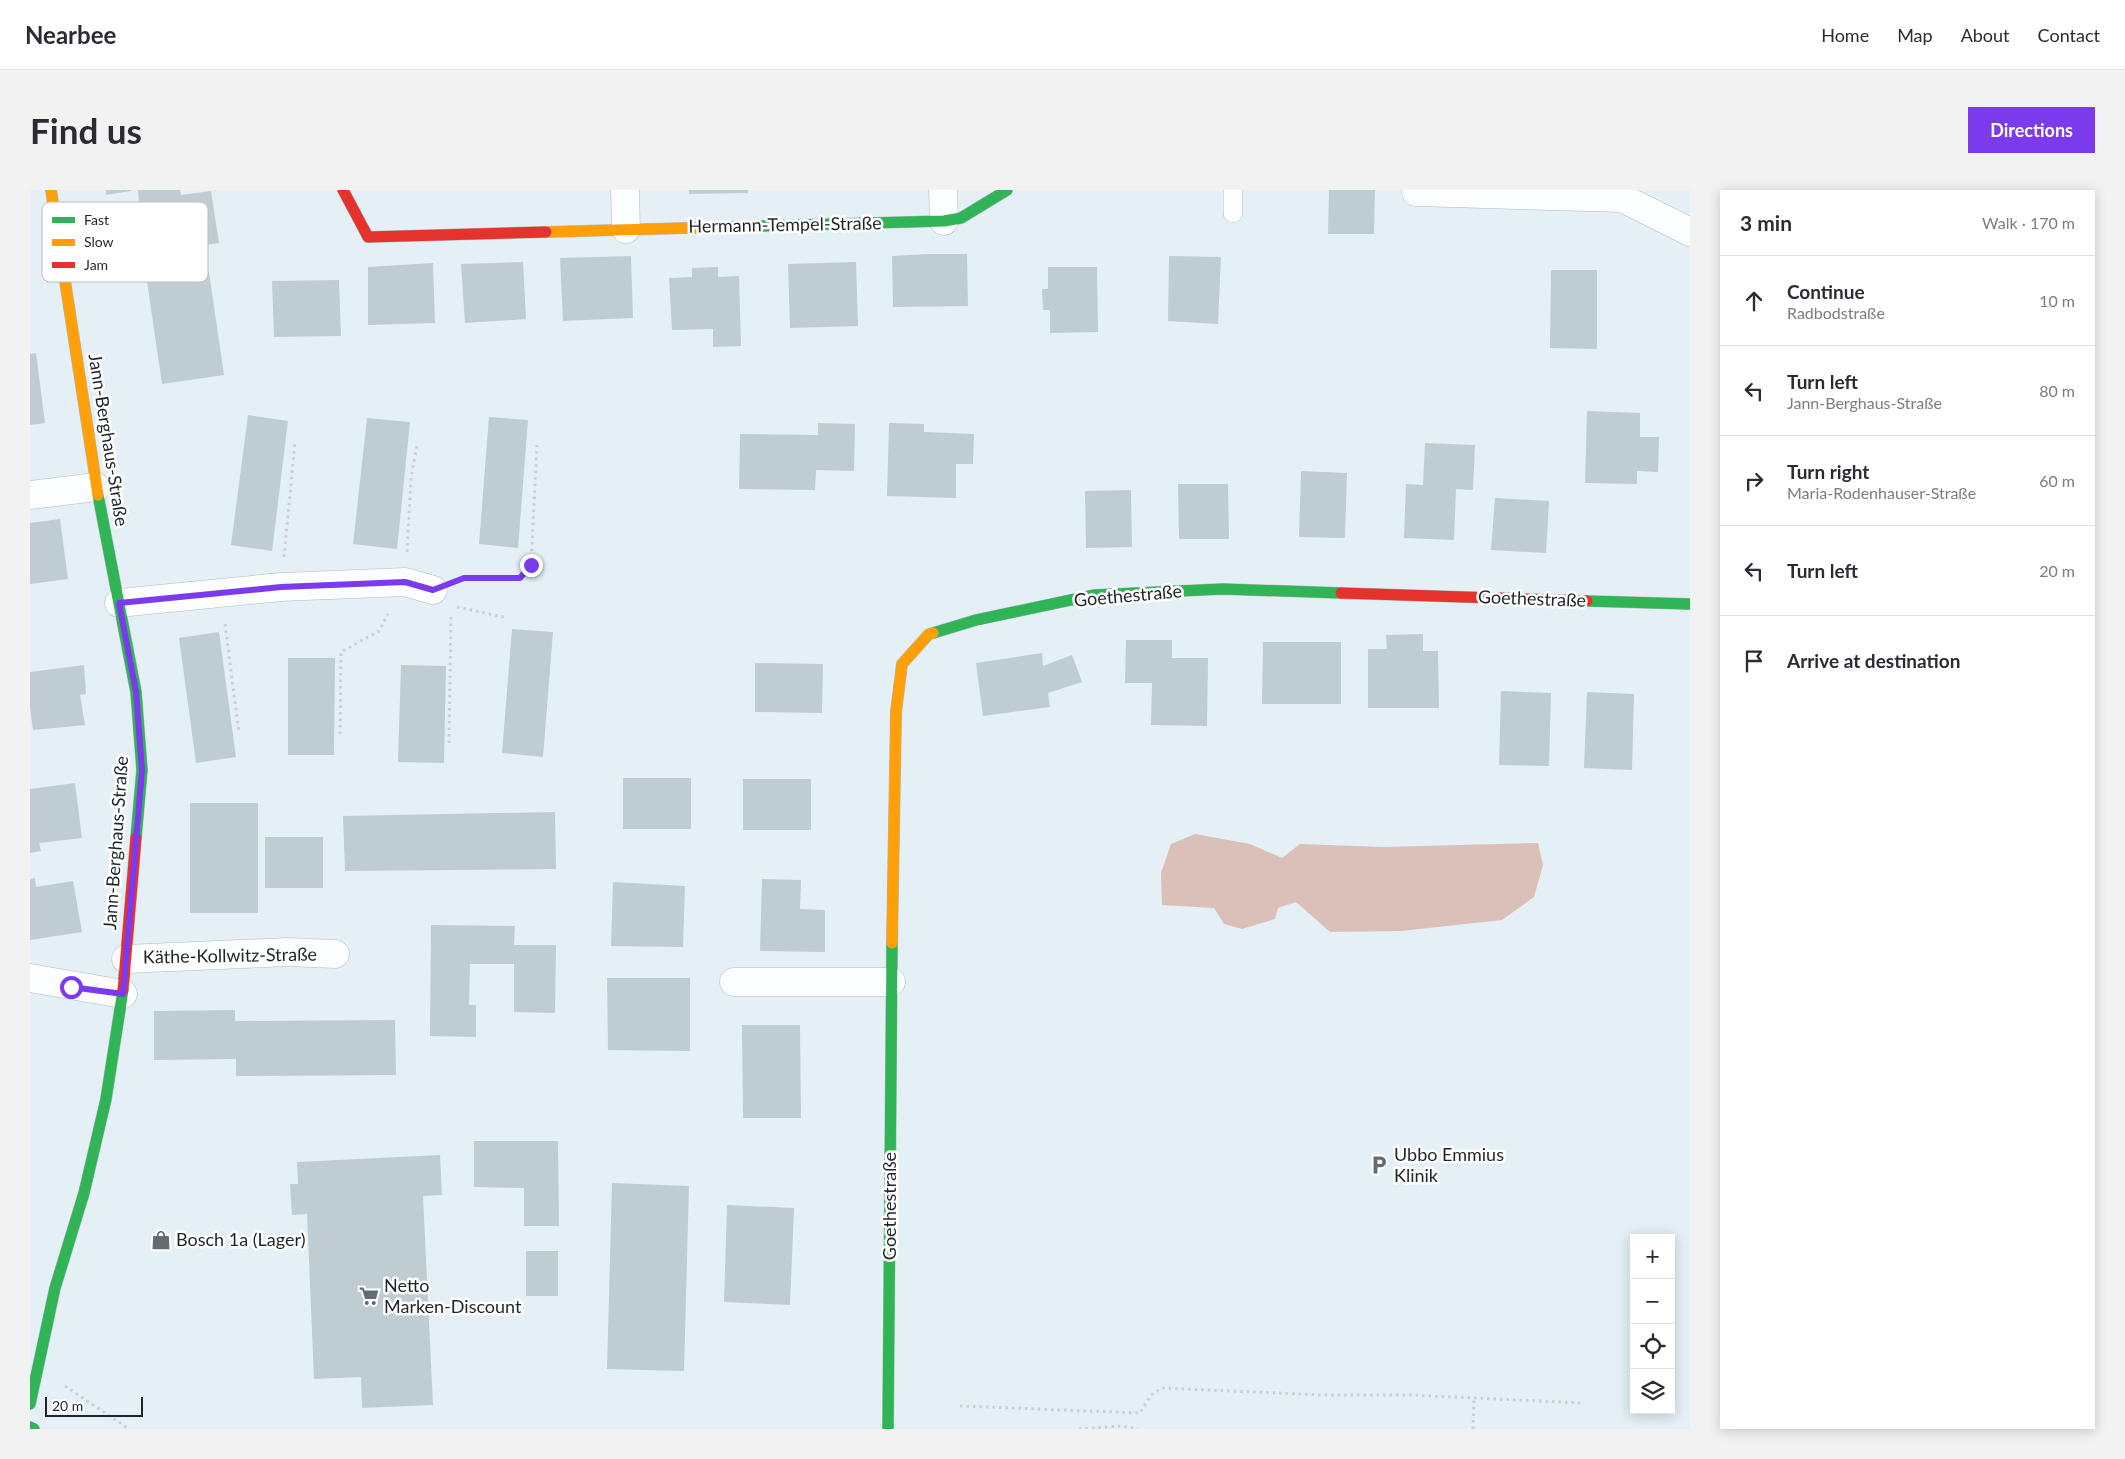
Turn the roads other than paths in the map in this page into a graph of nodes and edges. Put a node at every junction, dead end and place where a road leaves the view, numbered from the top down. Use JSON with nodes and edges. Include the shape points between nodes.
{"nodes":[{"id":1,"x":343,"y":190,"type":"edge"},
{"id":2,"x":625,"y":190,"type":"edge"},
{"id":3,"x":943,"y":190,"type":"edge"},
{"id":4,"x":1007,"y":190,"type":"edge"},
{"id":5,"x":1233,"y":190,"type":"edge"},
{"id":6,"x":1416,"y":190,"type":"edge"},
{"id":7,"x":1233,"y":213,"type":"dead end"},
{"id":8,"x":944,"y":221,"type":"junction"},
{"id":9,"x":626,"y":229,"type":"junction"},
{"id":10,"x":1690,"y":232,"type":"edge"},
{"id":11,"x":65,"y":282,"type":"edge"},
{"id":12,"x":96,"y":487,"type":"junction"},
{"id":13,"x":30,"y":495,"type":"edge"},
{"id":14,"x":433,"y":590,"type":"road end"},
{"id":15,"x":119,"y":603,"type":"junction"},
{"id":16,"x":1690,"y":604,"type":"edge"},
{"id":17,"x":335,"y":954,"type":"dead end"},
{"id":18,"x":126,"y":959,"type":"junction"},
{"id":19,"x":30,"y":978,"type":"edge"},
{"id":20,"x":734,"y":982,"type":"dead end"},
{"id":21,"x":891,"y":982,"type":"junction"},
{"id":22,"x":123,"y":994,"type":"junction"},
{"id":23,"x":30,"y":1404,"type":"edge"},
{"id":24,"x":30,"y":1428,"type":"edge"},
{"id":25,"x":34,"y":1429,"type":"edge"},
{"id":26,"x":888,"y":1429,"type":"edge"}],
"edges":[{"from":1,"to":9,"type":"street","name":"Hermann-Tempel-Straße","via":[[368,236]]},
{"from":2,"to":9,"type":"street"},
{"from":3,"to":8,"type":"street"},
{"from":4,"to":8,"type":"street","name":"Hermann-Tempel-Straße","via":[[961,218]]},
{"from":5,"to":7,"type":"lane"},
{"from":6,"to":10,"type":"street","via":[[1622,198]]},
{"from":8,"to":9,"type":"street","name":"Hermann-Tempel-Straße"},
{"from":11,"to":12,"type":"street","name":"Jann-Berghaus-Straße"},
{"from":12,"to":13,"type":"street"},
{"from":12,"to":15,"type":"street","name":"Jann-Berghaus-Straße"},
{"from":14,"to":15,"type":"street","via":[[405,582],[281,587]]},
{"from":15,"to":18,"type":"street","name":"Jann-Berghaus-Straße","via":[[136,692],[142,770]]},
{"from":16,"to":21,"type":"street","name":"Goethestraße","via":[[1213,589],[1094,595],[976,620],[929,634],[902,664],[896,712]]},
{"from":17,"to":18,"type":"street","name":"Käthe-Kollwitz-Straße","via":[[288,952]]},
{"from":18,"to":22,"type":"street","name":"Jann-Berghaus-Straße"},
{"from":19,"to":22,"type":"street"},
{"from":20,"to":21,"type":"street"},
{"from":21,"to":26,"type":"street","name":"Goethestraße"},
{"from":22,"to":23,"type":"street","name":"Jann-Berghaus-Straße","via":[[106,1098],[84,1193],[55,1288]]},
{"from":24,"to":25,"type":"street"}]}
